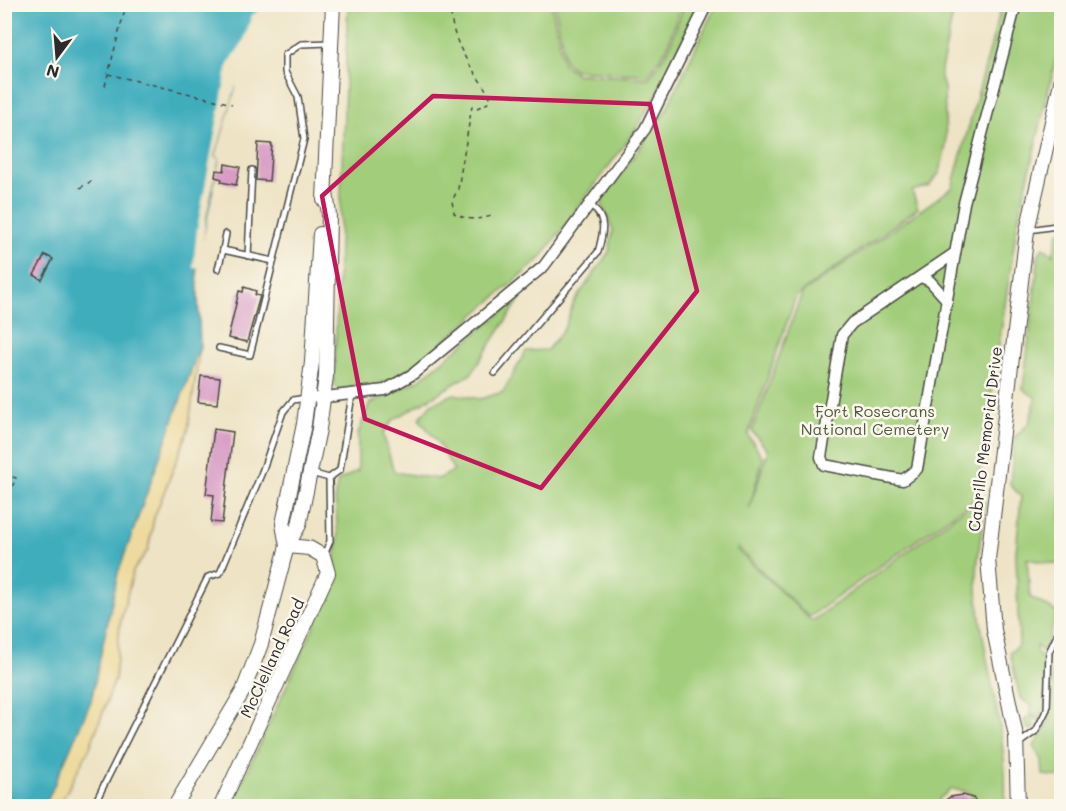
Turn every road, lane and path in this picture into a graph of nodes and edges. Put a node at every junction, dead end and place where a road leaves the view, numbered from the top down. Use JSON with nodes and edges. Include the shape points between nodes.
{"nodes":[{"id":1,"x":333,"y":4,"type":"edge"},
{"id":2,"x":452,"y":4,"type":"edge"},
{"id":3,"x":708,"y":4,"type":"edge"},
{"id":4,"x":1017,"y":4,"type":"edge"},
{"id":5,"x":125,"y":9,"type":"dead end"},
{"id":6,"x":331,"y":43,"type":"junction"},
{"id":7,"x":108,"y":74,"type":"junction"},
{"id":8,"x":1062,"y":78,"type":"edge"},
{"id":9,"x":105,"y":86,"type":"dead end"},
{"id":10,"x":232,"y":104,"type":"dead end"},
{"id":11,"x":252,"y":170,"type":"dead end"},
{"id":12,"x":93,"y":180,"type":"dead end"},
{"id":13,"x":80,"y":188,"type":"dead end"},
{"id":14,"x":326,"y":192,"type":"junction"},
{"id":15,"x":590,"y":204,"type":"junction"},
{"id":16,"x":494,"y":214,"type":"dead end"},
{"id":17,"x":1062,"y":222,"type":"edge"},
{"id":18,"x":1027,"y":231,"type":"junction"},
{"id":19,"x":226,"y":234,"type":"dead end"},
{"id":20,"x":223,"y":250,"type":"junction"},
{"id":21,"x":956,"y":253,"type":"junction"},
{"id":22,"x":248,"y":256,"type":"junction"},
{"id":23,"x":273,"y":261,"type":"junction"},
{"id":24,"x":218,"y":270,"type":"dead end"},
{"id":25,"x":919,"y":278,"type":"junction"},
{"id":26,"x":947,"y":300,"type":"junction"},
{"id":27,"x":219,"y":348,"type":"dead end"},
{"id":28,"x":495,"y":373,"type":"dead end"},
{"id":29,"x":352,"y":395,"type":"junction"},
{"id":30,"x":308,"y":398,"type":"junction"},
{"id":31,"x":323,"y":398,"type":"junction"},
{"id":32,"x":7,"y":452,"type":"dead end"},
{"id":33,"x":4,"y":458,"type":"edge"},
{"id":34,"x":4,"y":474,"type":"edge"},
{"id":35,"x":311,"y":474,"type":"junction"},
{"id":36,"x":329,"y":478,"type":"junction"},
{"id":37,"x":4,"y":506,"type":"edge"},
{"id":38,"x":287,"y":546,"type":"junction"},
{"id":39,"x":323,"y":556,"type":"junction"},
{"id":40,"x":1062,"y":625,"type":"edge"},
{"id":41,"x":1016,"y":745,"type":"junction"},
{"id":42,"x":96,"y":801,"type":"dead end"},
{"id":43,"x":175,"y":807,"type":"edge"},
{"id":44,"x":221,"y":807,"type":"edge"},
{"id":45,"x":1018,"y":807,"type":"edge"}],
"edges":[{"from":1,"to":6,"type":"street"},
{"from":2,"to":16,"type":"path","via":[[456,41],[490,96],[488,103],[472,106],[458,189],[452,201],[454,213],[464,219],[483,219]]},
{"from":3,"to":15,"type":"street","via":[[645,129]]},
{"from":4,"to":21,"type":"street","via":[[964,203]]},
{"from":5,"to":7,"type":"path"},
{"from":6,"to":14,"type":"street"},
{"from":6,"to":23,"type":"lane","via":[[301,44],[285,55],[285,72],[298,97],[304,139]]},
{"from":7,"to":9,"type":"path"},
{"from":7,"to":10,"type":"path"},
{"from":8,"to":18,"type":"street","name":"Cabrillo Memorial Drive"},
{"from":11,"to":22,"type":"lane"},
{"from":12,"to":13,"type":"path"},
{"from":14,"to":30,"type":"street","via":[[321,214]]},
{"from":14,"to":31,"type":"street","via":[[329,339]]},
{"from":15,"to":28,"type":"lane","via":[[600,213],[604,230],[598,252]]},
{"from":15,"to":29,"type":"street","via":[[544,266],[413,374],[385,390]]},
{"from":17,"to":18,"type":"lane"},
{"from":18,"to":41,"type":"street","name":"Cabrillo Memorial Drive","via":[[988,558],[994,630]]},
{"from":19,"to":20,"type":"lane"},
{"from":20,"to":22,"type":"lane"},
{"from":20,"to":24,"type":"lane"},
{"from":21,"to":25,"type":"street"},
{"from":21,"to":26,"type":"street"},
{"from":22,"to":23,"type":"lane"},
{"from":23,"to":27,"type":"lane","via":[[250,355]]},
{"from":25,"to":26,"type":"street","via":[[930,281]]},
{"from":25,"to":26,"type":"street","via":[[842,335],[820,457],[824,465],[903,480],[916,469]]},
{"from":29,"to":31,"type":"street"},
{"from":29,"to":36,"type":"lane","via":[[340,470]]},
{"from":30,"to":31,"type":"street"},
{"from":30,"to":38,"type":"street","via":[[283,524]]},
{"from":30,"to":42,"type":"lane","via":[[293,400],[283,412],[220,573],[208,577]]},
{"from":31,"to":35,"type":"street"},
{"from":32,"to":33,"type":"path"},
{"from":34,"to":37,"type":"path","via":[[16,478]]},
{"from":35,"to":36,"type":"lane"},
{"from":35,"to":38,"type":"street","via":[[299,525]]},
{"from":36,"to":39,"type":"lane","via":[[330,541]]},
{"from":38,"to":39,"type":"street","via":[[309,548]]},
{"from":38,"to":43,"type":"street","via":[[261,644],[243,691]]},
{"from":39,"to":44,"type":"street","name":"McClelland Road","via":[[328,573],[320,594]]},
{"from":40,"to":41,"type":"lane","via":[[1049,652],[1047,708],[1036,731]]},
{"from":41,"to":45,"type":"street","name":"Cabrillo Memorial Drive"}]}
